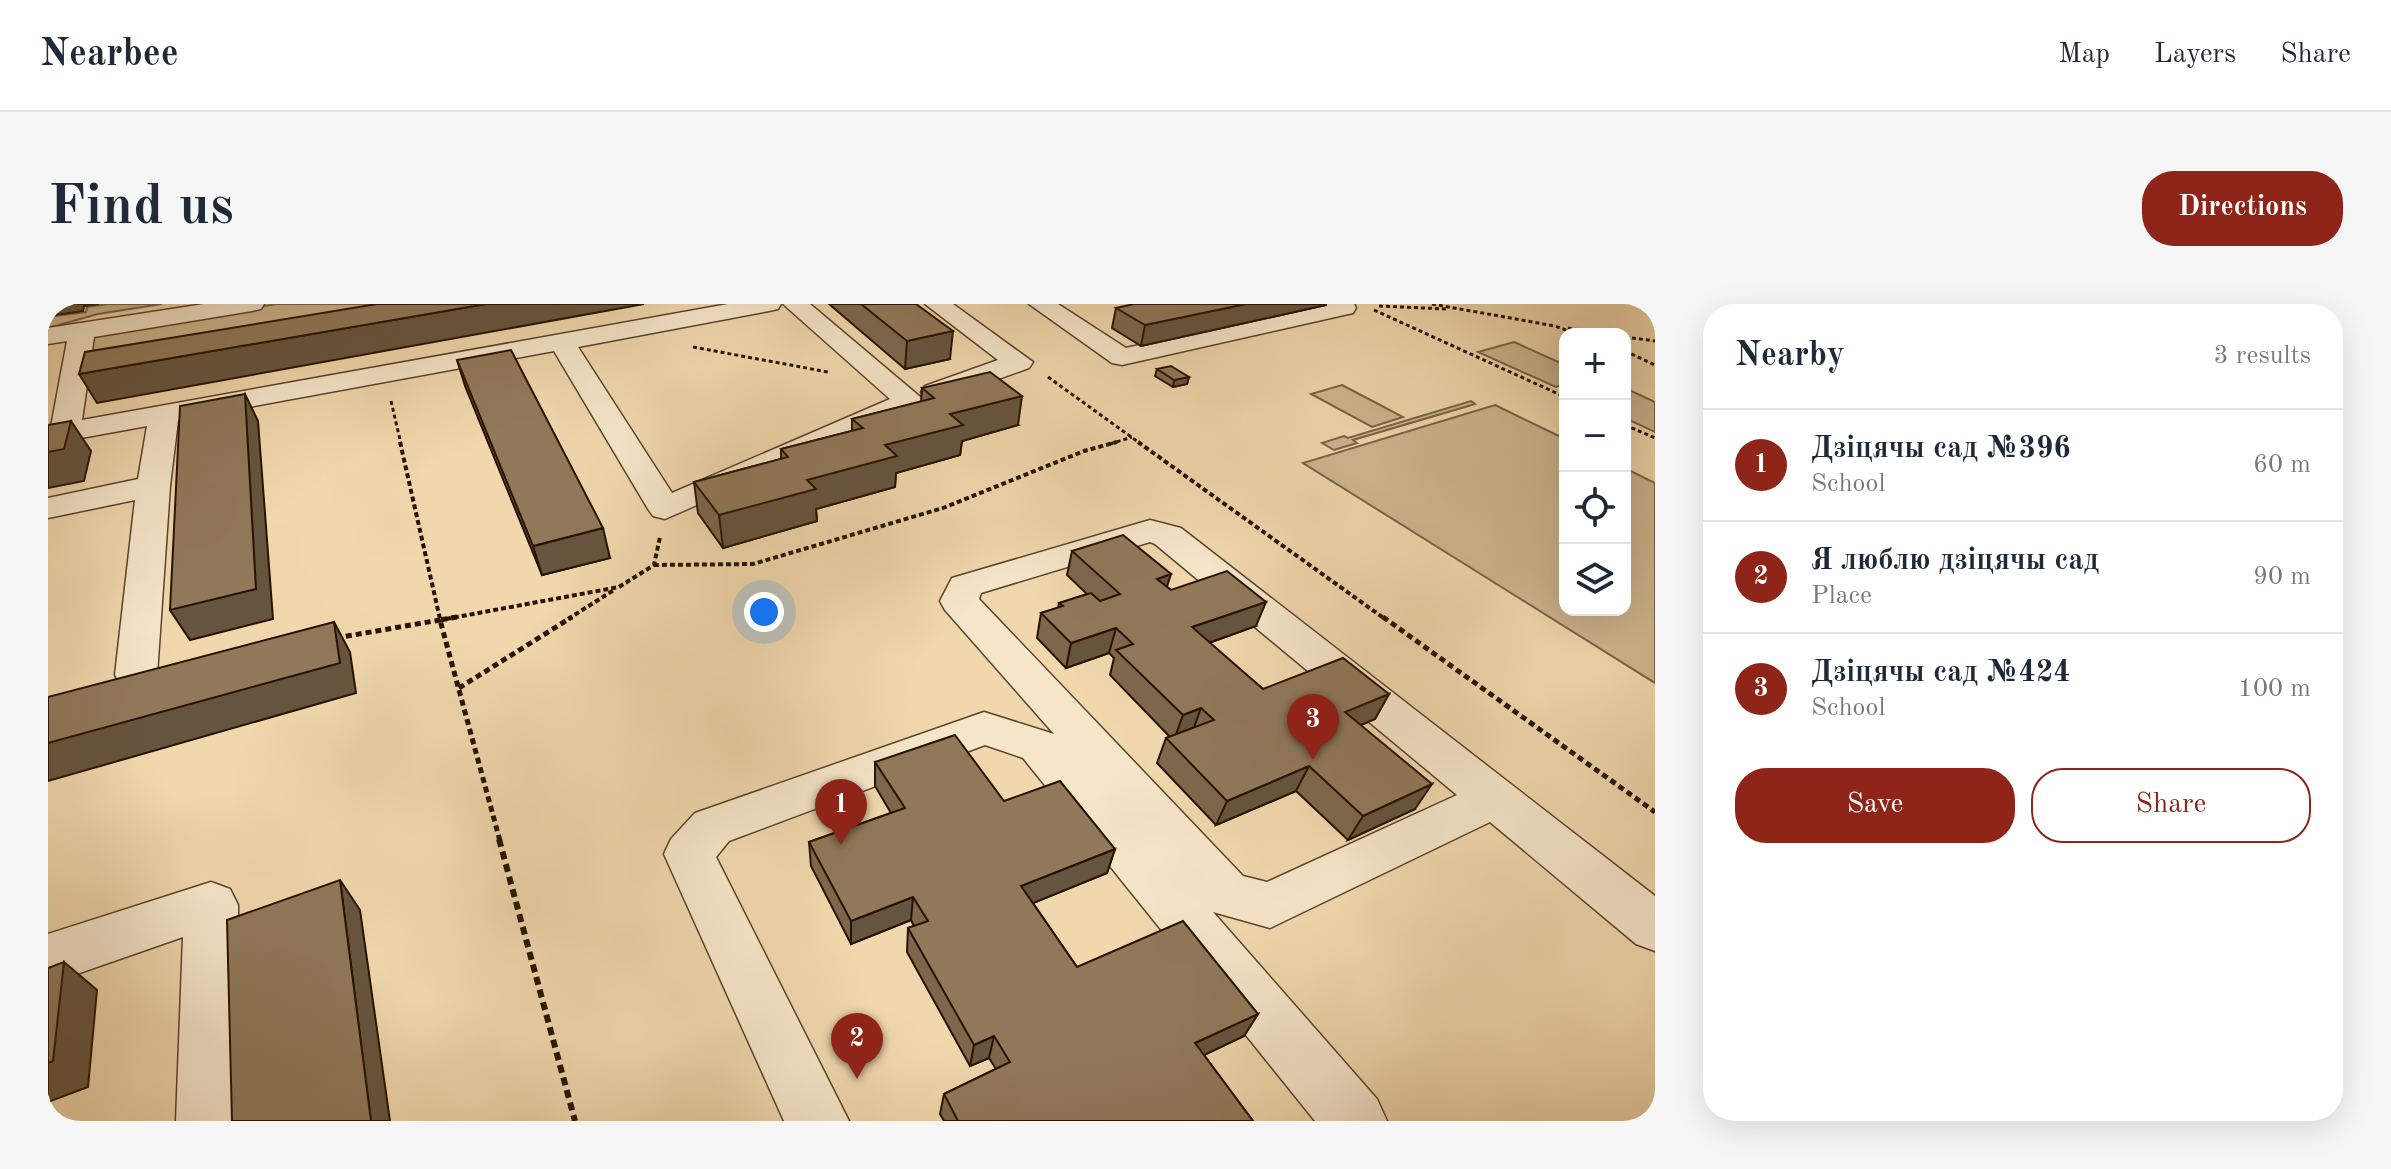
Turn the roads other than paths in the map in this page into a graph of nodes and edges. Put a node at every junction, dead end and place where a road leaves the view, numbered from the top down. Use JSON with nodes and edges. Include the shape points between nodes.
{"nodes":[{"id":1,"x":769,"y":304,"type":"edge"},
{"id":2,"x":795,"y":304,"type":"edge"},
{"id":3,"x":937,"y":304,"type":"edge"},
{"id":4,"x":1041,"y":304,"type":"edge"},
{"id":5,"x":1336,"y":304,"type":"edge"},
{"id":6,"x":239,"y":305,"type":"edge"},
{"id":7,"x":82,"y":331,"type":"junction"},
{"id":8,"x":48,"y":336,"type":"edge"},
{"id":9,"x":561,"y":340,"type":"junction"},
{"id":10,"x":899,"y":392,"type":"junction"},
{"id":11,"x":164,"y":414,"type":"junction"},
{"id":12,"x":57,"y":434,"type":"edge"},
{"id":13,"x":153,"y":486,"type":"junction"},
{"id":14,"x":48,"y":508,"type":"edge"},
{"id":15,"x":181,"y":664,"type":"edge"},
{"id":16,"x":1495,"y":798,"type":"junction"},
{"id":17,"x":1655,"y":927,"type":"edge"},
{"id":18,"x":48,"y":959,"type":"edge"},
{"id":19,"x":208,"y":1121,"type":"edge"},
{"id":20,"x":817,"y":1121,"type":"edge"},
{"id":21,"x":1355,"y":1121,"type":"edge"}],
"edges":[{"from":1,"to":9,"type":"lane"},
{"from":2,"to":10,"type":"lane"},
{"from":3,"to":10,"type":"lane","via":[[1019,362]]},
{"from":4,"to":5,"type":"lane","via":[[1122,357],[1344,308]]},
{"from":6,"to":7,"type":"lane"},
{"from":7,"to":8,"type":"lane"},
{"from":7,"to":12,"type":"lane"},
{"from":9,"to":10,"type":"lane","via":[[665,509]]},
{"from":9,"to":11,"type":"lane"},
{"from":11,"to":12,"type":"lane"},
{"from":11,"to":13,"type":"lane"},
{"from":13,"to":14,"type":"lane"},
{"from":13,"to":15,"type":"lane","via":[[122,679]]},
{"from":16,"to":16,"type":"lane","via":[[1270,905],[1227,895],[959,601],[965,586],[1150,531],[1168,536]]},
{"from":16,"to":17,"type":"lane"},
{"from":18,"to":19,"type":"lane","via":[[211,905]]},
{"from":20,"to":21,"type":"lane","via":[[689,854],[712,827],[984,728],[1039,746]]}]}
